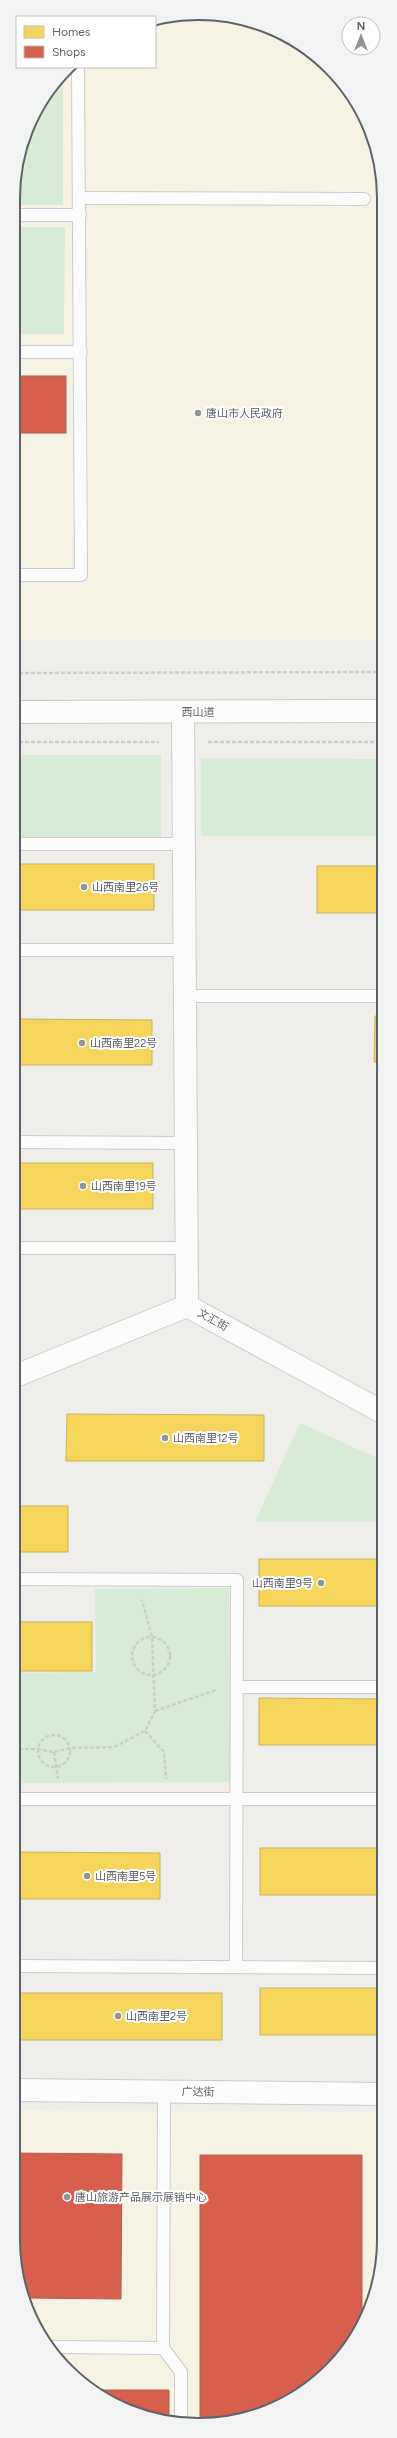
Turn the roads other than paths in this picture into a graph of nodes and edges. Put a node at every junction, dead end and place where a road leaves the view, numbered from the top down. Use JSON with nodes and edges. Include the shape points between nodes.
{"nodes":[{"id":1,"x":78,"y":68,"type":"edge"},
{"id":2,"x":80,"y":198,"type":"junction"},
{"id":3,"x":364,"y":199,"type":"dead end"},
{"id":4,"x":80,"y":215,"type":"junction"},
{"id":5,"x":20,"y":216,"type":"edge"},
{"id":6,"x":20,"y":352,"type":"edge"},
{"id":7,"x":81,"y":352,"type":"junction"},
{"id":8,"x":20,"y":575,"type":"edge"},
{"id":9,"x":377,"y":711,"type":"edge"},
{"id":10,"x":20,"y":712,"type":"edge"},
{"id":11,"x":183,"y":712,"type":"junction"},
{"id":12,"x":20,"y":844,"type":"edge"},
{"id":13,"x":184,"y":844,"type":"junction"},
{"id":14,"x":20,"y":950,"type":"edge"},
{"id":15,"x":184,"y":950,"type":"junction"},
{"id":16,"x":185,"y":996,"type":"junction"},
{"id":17,"x":377,"y":996,"type":"edge"},
{"id":18,"x":20,"y":1142,"type":"edge"},
{"id":19,"x":186,"y":1143,"type":"junction"},
{"id":20,"x":20,"y":1248,"type":"edge"},
{"id":21,"x":185,"y":1248,"type":"junction"},
{"id":22,"x":187,"y":1306,"type":"junction"},
{"id":23,"x":20,"y":1374,"type":"edge"},
{"id":24,"x":377,"y":1409,"type":"edge"},
{"id":25,"x":20,"y":1579,"type":"edge"},
{"id":26,"x":237,"y":1687,"type":"junction"},
{"id":27,"x":377,"y":1687,"type":"edge"},
{"id":28,"x":20,"y":1799,"type":"edge"},
{"id":29,"x":237,"y":1799,"type":"junction"},
{"id":30,"x":377,"y":1799,"type":"edge"},
{"id":31,"x":20,"y":1966,"type":"edge"},
{"id":32,"x":236,"y":1967,"type":"junction"},
{"id":33,"x":377,"y":1968,"type":"edge"},
{"id":34,"x":20,"y":2090,"type":"edge"},
{"id":35,"x":164,"y":2092,"type":"junction"},
{"id":36,"x":377,"y":2094,"type":"edge"},
{"id":37,"x":56,"y":2347,"type":"edge"},
{"id":38,"x":163,"y":2348,"type":"junction"},
{"id":39,"x":181,"y":2417,"type":"edge"}],
"edges":[{"from":1,"to":2,"type":"lane"},
{"from":2,"to":3,"type":"lane"},
{"from":2,"to":4,"type":"lane"},
{"from":4,"to":5,"type":"lane"},
{"from":4,"to":7,"type":"lane"},
{"from":6,"to":7,"type":"lane"},
{"from":7,"to":8,"type":"lane","via":[[81,575]]},
{"from":9,"to":11,"type":"street","name":"西山道"},
{"from":10,"to":11,"type":"street","name":"西山道"},
{"from":11,"to":13,"type":"street"},
{"from":12,"to":13,"type":"lane"},
{"from":13,"to":15,"type":"street"},
{"from":14,"to":15,"type":"lane"},
{"from":15,"to":16,"type":"street"},
{"from":16,"to":17,"type":"lane"},
{"from":16,"to":19,"type":"street"},
{"from":18,"to":19,"type":"lane"},
{"from":19,"to":21,"type":"street"},
{"from":20,"to":21,"type":"lane"},
{"from":21,"to":22,"type":"street"},
{"from":22,"to":23,"type":"street","name":"文汇街"},
{"from":22,"to":24,"type":"street","name":"文汇街"},
{"from":25,"to":26,"type":"lane","via":[[238,1580]]},
{"from":26,"to":27,"type":"lane"},
{"from":26,"to":29,"type":"lane"},
{"from":28,"to":29,"type":"lane"},
{"from":29,"to":30,"type":"lane"},
{"from":29,"to":32,"type":"lane"},
{"from":31,"to":32,"type":"lane"},
{"from":32,"to":33,"type":"lane"},
{"from":34,"to":35,"type":"street","name":"广达街"},
{"from":35,"to":36,"type":"street","name":"广达街"},
{"from":35,"to":38,"type":"lane"},
{"from":37,"to":38,"type":"lane"},
{"from":38,"to":39,"type":"lane","via":[[181,2372]]}]}
